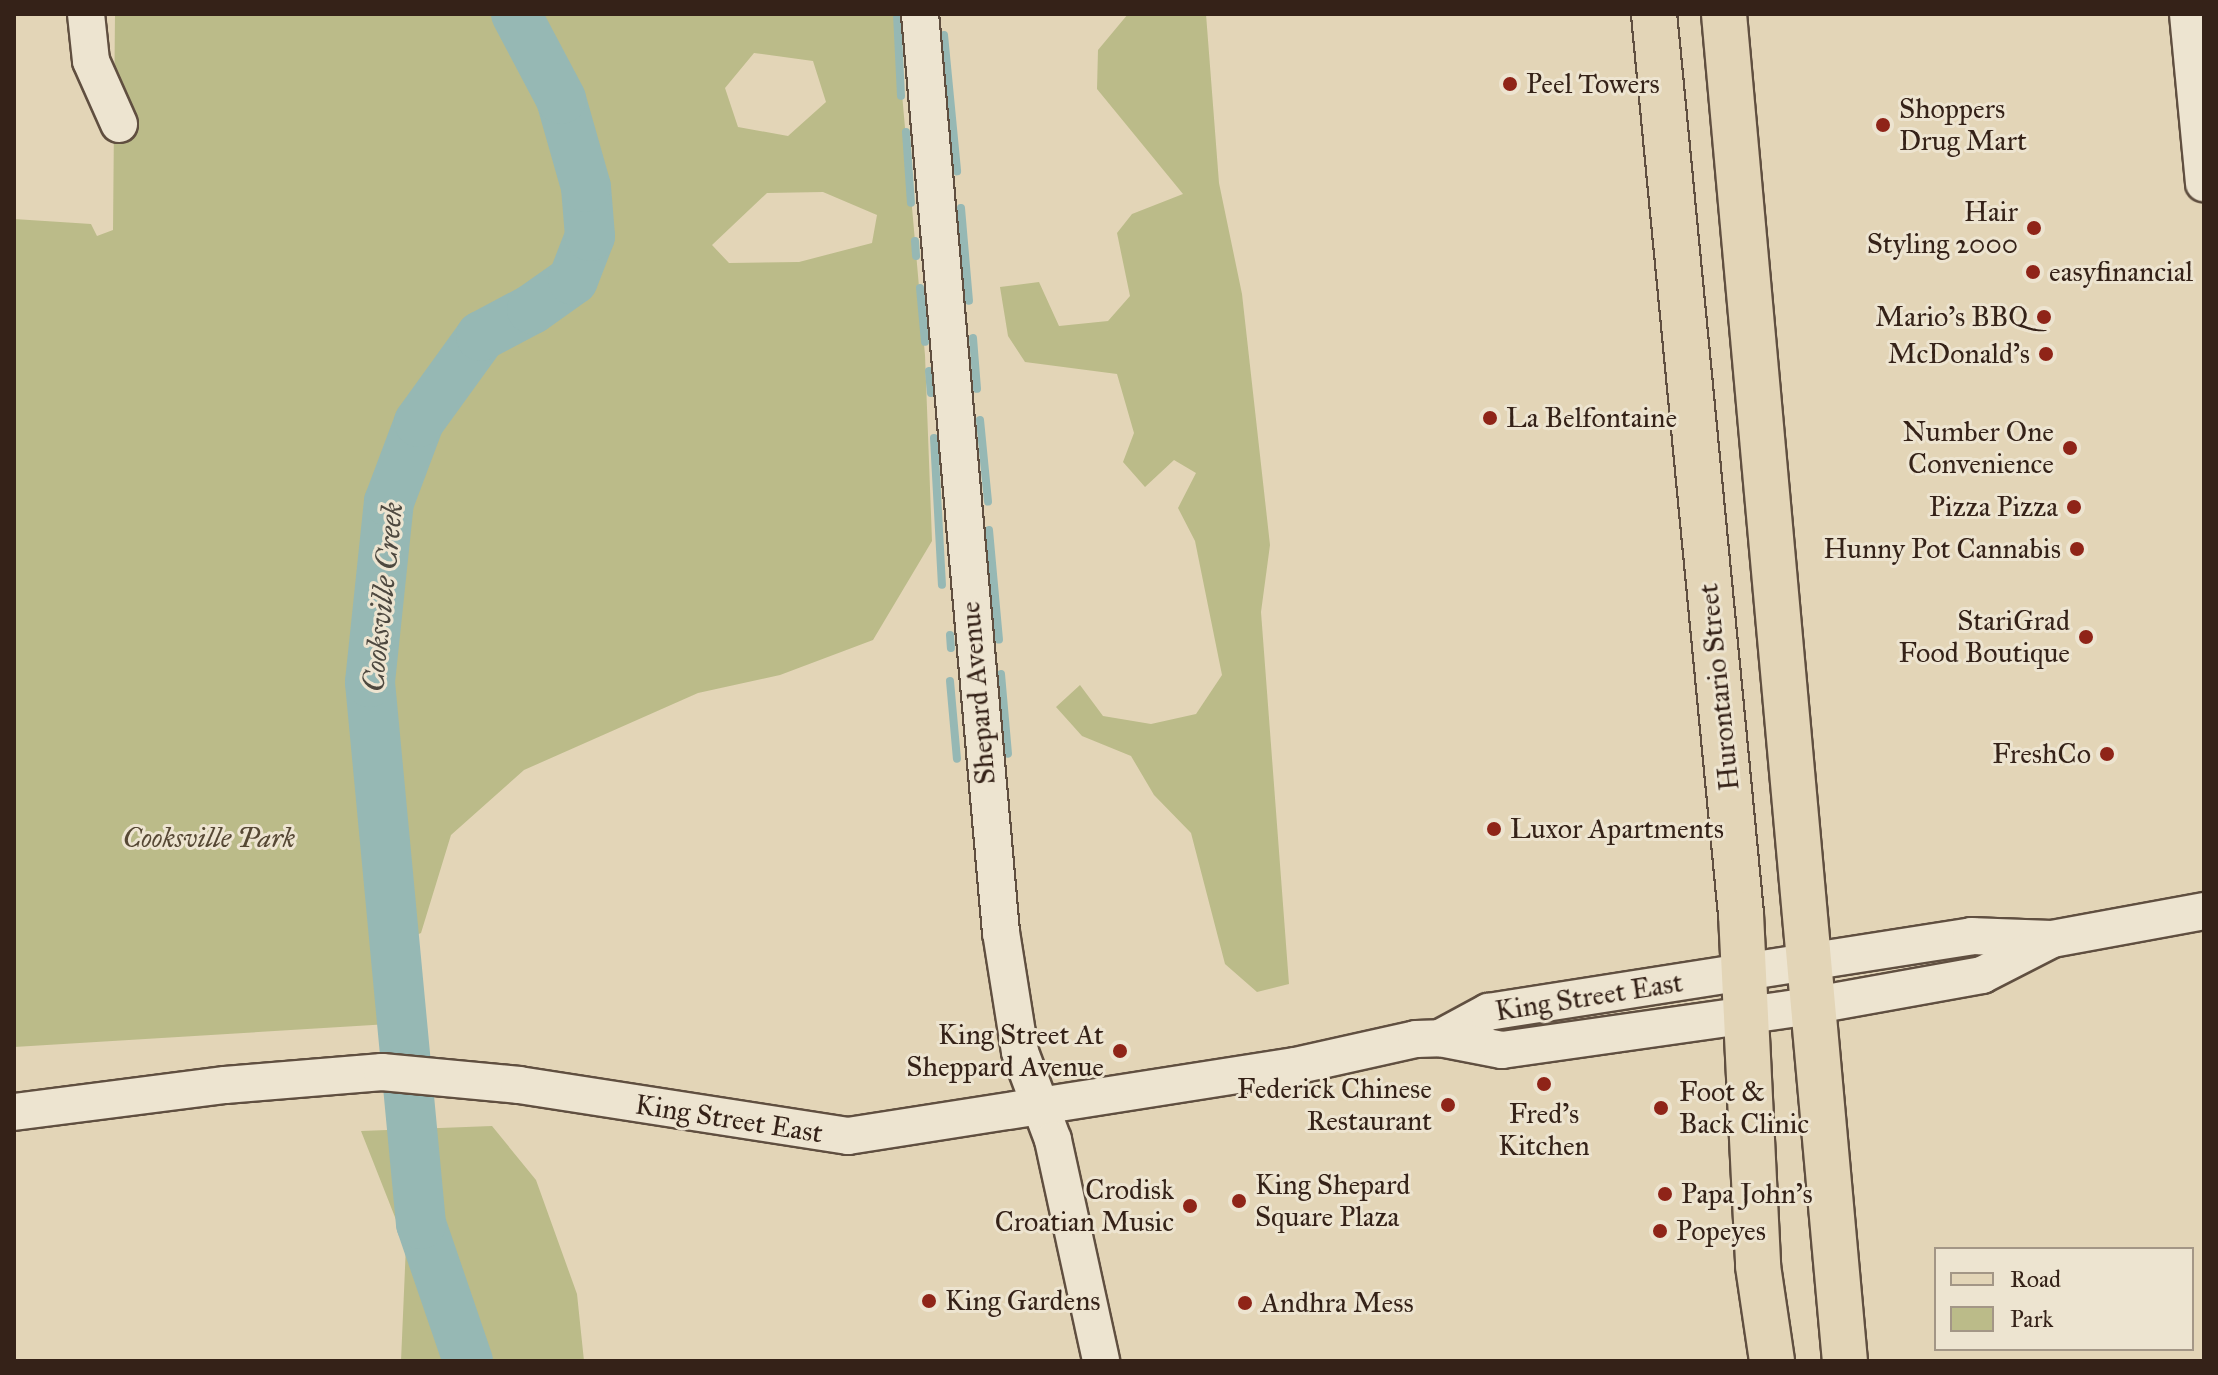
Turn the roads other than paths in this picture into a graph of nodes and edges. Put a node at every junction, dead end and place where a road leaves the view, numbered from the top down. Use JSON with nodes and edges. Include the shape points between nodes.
{"nodes":[{"id":1,"x":86,"y":14,"type":"edge"},
{"id":2,"x":920,"y":14,"type":"edge"},
{"id":3,"x":1654,"y":14,"type":"edge"},
{"id":4,"x":1724,"y":14,"type":"edge"},
{"id":5,"x":2188,"y":14,"type":"edge"},
{"id":6,"x":119,"y":124,"type":"dead end"},
{"id":7,"x":2204,"y":183,"type":"edge"},
{"id":8,"x":2204,"y":911,"type":"edge"},
{"id":9,"x":2052,"y":939,"type":"junction"},
{"id":10,"x":1807,"y":963,"type":"junction"},
{"id":11,"x":1745,"y":995,"type":"junction"},
{"id":12,"x":1810,"y":1006,"type":"junction"},
{"id":13,"x":1040,"y":1108,"type":"junction"},
{"id":14,"x":14,"y":1112,"type":"edge"},
{"id":15,"x":1101,"y":1361,"type":"edge"},
{"id":16,"x":1772,"y":1361,"type":"edge"},
{"id":17,"x":1845,"y":1361,"type":"edge"}],
"edges":[{"from":1,"to":6,"type":"street","via":[[91,61]]},
{"from":2,"to":13,"type":"street","name":"Shepard Avenue","via":[[1001,932],[1020,1052]]},
{"from":3,"to":11,"type":"main road","name":"Hurontario Street"},
{"from":4,"to":10,"type":"main road"},
{"from":5,"to":7,"type":"street"},
{"from":8,"to":9,"type":"street"},
{"from":9,"to":10,"type":"street","via":[[1971,936]]},
{"from":9,"to":12,"type":"street","via":[[1982,975]]},
{"from":10,"to":11,"type":"street"},
{"from":10,"to":12,"type":"main road"},
{"from":11,"to":12,"type":"street"},
{"from":11,"to":13,"type":"street","name":"King Street East","via":[[1502,1050],[1440,1038]]},
{"from":11,"to":16,"type":"main road","name":"Hurontario Street","via":[[1758,1266]]},
{"from":12,"to":17,"type":"main road"},
{"from":13,"to":14,"type":"street","name":"King Street East","via":[[848,1136],[441,1075],[382,1072],[239,1083]]},
{"from":13,"to":15,"type":"street","name":"Shepard Avenue","via":[[1053,1140]]}]}
